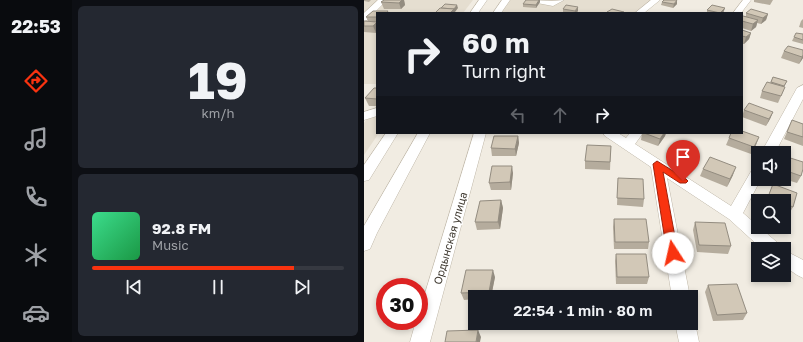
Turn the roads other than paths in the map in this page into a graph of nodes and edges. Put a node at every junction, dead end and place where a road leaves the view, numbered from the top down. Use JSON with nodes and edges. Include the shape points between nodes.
{"nodes":[{"id":1,"x":383,"y":0,"type":"edge"},
{"id":2,"x":483,"y":0,"type":"edge"},
{"id":3,"x":506,"y":0,"type":"edge"},
{"id":4,"x":536,"y":0,"type":"edge"},
{"id":5,"x":560,"y":0,"type":"edge"},
{"id":6,"x":656,"y":0,"type":"edge"},
{"id":7,"x":747,"y":0,"type":"edge"},
{"id":8,"x":475,"y":12,"type":"edge"},
{"id":9,"x":498,"y":12,"type":"edge"},
{"id":10,"x":640,"y":12,"type":"edge"},
{"id":11,"x":738,"y":12,"type":"edge"},
{"id":12,"x":364,"y":18,"type":"edge"},
{"id":13,"x":803,"y":88,"type":"edge"},
{"id":14,"x":376,"y":112,"type":"edge"},
{"id":15,"x":364,"y":116,"type":"edge"},
{"id":16,"x":391,"y":134,"type":"edge"},
{"id":17,"x":423,"y":134,"type":"edge"},
{"id":18,"x":480,"y":134,"type":"edge"},
{"id":19,"x":610,"y":134,"type":"edge"},
{"id":20,"x":636,"y":134,"type":"edge"},
{"id":21,"x":627,"y":145,"type":"junction"},
{"id":22,"x":772,"y":146,"type":"edge"},
{"id":23,"x":657,"y":164,"type":"junction"},
{"id":24,"x":364,"y":176,"type":"edge"},
{"id":25,"x":751,"y":184,"type":"edge"},
{"id":26,"x":734,"y":215,"type":"junction"},
{"id":27,"x":765,"y":242,"type":"edge"},
{"id":28,"x":364,"y":244,"type":"edge"},
{"id":29,"x":791,"y":262,"type":"edge"},
{"id":30,"x":803,"y":270,"type":"edge"},
{"id":31,"x":680,"y":290,"type":"edge"},
{"id":32,"x":687,"y":330,"type":"edge"},
{"id":33,"x":420,"y":342,"type":"edge"},
{"id":34,"x":689,"y":342,"type":"edge"}],
"edges":[{"from":1,"to":12,"type":"street"},
{"from":2,"to":8,"type":"street"},
{"from":3,"to":9,"type":"street"},
{"from":4,"to":5,"type":"street","via":[[553,4]]},
{"from":6,"to":10,"type":"street"},
{"from":7,"to":11,"type":"street"},
{"from":13,"to":22,"type":"street"},
{"from":14,"to":15,"type":"street"},
{"from":16,"to":24,"type":"street"},
{"from":17,"to":28,"type":"street"},
{"from":18,"to":33,"type":"street","name":"Ордынская улица"},
{"from":19,"to":21,"type":"street"},
{"from":20,"to":21,"type":"street"},
{"from":21,"to":23,"type":"street"},
{"from":23,"to":26,"type":"street"},
{"from":23,"to":31,"type":"street"},
{"from":25,"to":26,"type":"street"},
{"from":26,"to":27,"type":"street"},
{"from":29,"to":30,"type":"street"},
{"from":32,"to":34,"type":"street"}]}
